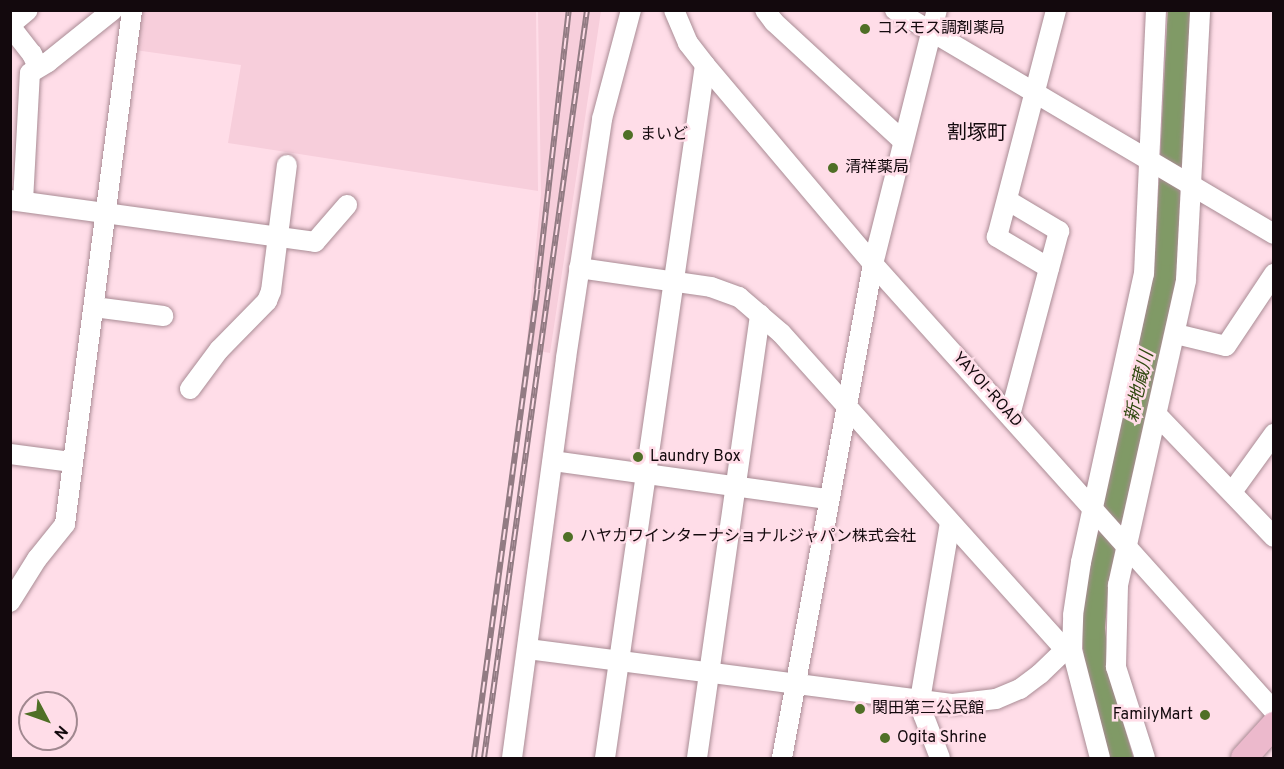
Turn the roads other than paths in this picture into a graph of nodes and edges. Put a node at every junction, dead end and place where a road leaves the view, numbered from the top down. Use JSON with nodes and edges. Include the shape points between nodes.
{"nodes":[{"id":1,"x":28,"y":10,"type":"edge"},
{"id":2,"x":113,"y":10,"type":"edge"},
{"id":3,"x":132,"y":10,"type":"edge"},
{"id":4,"x":631,"y":10,"type":"edge"},
{"id":5,"x":674,"y":10,"type":"edge"},
{"id":6,"x":765,"y":10,"type":"edge"},
{"id":7,"x":895,"y":10,"type":"edge"},
{"id":8,"x":937,"y":10,"type":"edge"},
{"id":9,"x":1056,"y":10,"type":"edge"},
{"id":10,"x":1156,"y":10,"type":"edge"},
{"id":11,"x":1200,"y":10,"type":"edge"},
{"id":12,"x":10,"y":26,"type":"edge"},
{"id":13,"x":931,"y":33,"type":"junction"},
{"id":14,"x":705,"y":65,"type":"junction"},
{"id":15,"x":38,"y":66,"type":"junction"},
{"id":16,"x":1035,"y":92,"type":"junction"},
{"id":17,"x":903,"y":141,"type":"junction"},
{"id":18,"x":1154,"y":163,"type":"junction"},
{"id":19,"x":287,"y":165,"type":"dead end"},
{"id":20,"x":1187,"y":183,"type":"junction"},
{"id":21,"x":17,"y":200,"type":"edge"},
{"id":22,"x":1007,"y":200,"type":"junction"},
{"id":23,"x":347,"y":205,"type":"dead end"},
{"id":24,"x":107,"y":213,"type":"junction"},
{"id":25,"x":1274,"y":234,"type":"edge"},
{"id":26,"x":278,"y":236,"type":"junction"},
{"id":27,"x":873,"y":264,"type":"junction"},
{"id":28,"x":579,"y":268,"type":"junction"},
{"id":29,"x":1049,"y":268,"type":"junction"},
{"id":30,"x":1274,"y":274,"type":"edge"},
{"id":31,"x":675,"y":282,"type":"junction"},
{"id":32,"x":94,"y":307,"type":"junction"},
{"id":33,"x":760,"y":314,"type":"junction"},
{"id":34,"x":163,"y":316,"type":"dead end"},
{"id":35,"x":1176,"y":334,"type":"junction"},
{"id":36,"x":190,"y":389,"type":"dead end"},
{"id":37,"x":846,"y":405,"type":"junction"},
{"id":38,"x":1157,"y":415,"type":"junction"},
{"id":39,"x":1010,"y":416,"type":"junction"},
{"id":40,"x":1274,"y":434,"type":"edge"},
{"id":41,"x":10,"y":454,"type":"edge"},
{"id":42,"x":553,"y":461,"type":"junction"},
{"id":43,"x":72,"y":462,"type":"junction"},
{"id":44,"x":647,"y":474,"type":"junction"},
{"id":45,"x":735,"y":485,"type":"junction"},
{"id":46,"x":1232,"y":492,"type":"junction"},
{"id":47,"x":828,"y":499,"type":"junction"},
{"id":48,"x":1095,"y":514,"type":"junction"},
{"id":49,"x":950,"y":523,"type":"junction"},
{"id":50,"x":1274,"y":537,"type":"edge"},
{"id":51,"x":1125,"y":545,"type":"junction"},
{"id":52,"x":10,"y":602,"type":"edge"},
{"id":53,"x":528,"y":649,"type":"junction"},
{"id":54,"x":1069,"y":650,"type":"junction"},
{"id":55,"x":620,"y":660,"type":"junction"},
{"id":56,"x":708,"y":673,"type":"junction"},
{"id":57,"x":795,"y":685,"type":"junction"},
{"id":58,"x":920,"y":700,"type":"junction"},
{"id":59,"x":1274,"y":711,"type":"edge"},
{"id":60,"x":1274,"y":725,"type":"edge"},
{"id":61,"x":512,"y":759,"type":"edge"},
{"id":62,"x":605,"y":759,"type":"edge"},
{"id":63,"x":697,"y":759,"type":"edge"},
{"id":64,"x":782,"y":759,"type":"edge"},
{"id":65,"x":940,"y":759,"type":"edge"},
{"id":66,"x":1100,"y":759,"type":"edge"},
{"id":67,"x":1145,"y":759,"type":"edge"},
{"id":68,"x":1244,"y":759,"type":"edge"}],
"edges":[{"from":1,"to":12,"type":"street"},
{"from":2,"to":15,"type":"street"},
{"from":3,"to":24,"type":"street"},
{"from":4,"to":28,"type":"street","via":[[602,119]]},
{"from":5,"to":14,"type":"street","name":"YAYOI-ROAD","via":[[688,43]]},
{"from":6,"to":17,"type":"street"},
{"from":7,"to":13,"type":"street"},
{"from":8,"to":13,"type":"street"},
{"from":9,"to":16,"type":"street"},
{"from":10,"to":18,"type":"street"},
{"from":11,"to":20,"type":"street"},
{"from":12,"to":15,"type":"street"},
{"from":13,"to":16,"type":"street"},
{"from":13,"to":17,"type":"street"},
{"from":14,"to":27,"type":"street","name":"YAYOI-ROAD"},
{"from":14,"to":31,"type":"street"},
{"from":15,"to":21,"type":"street","via":[[30,73]]},
{"from":16,"to":18,"type":"street"},
{"from":16,"to":22,"type":"street"},
{"from":17,"to":27,"type":"street"},
{"from":18,"to":20,"type":"street"},
{"from":18,"to":48,"type":"street","via":[[1144,274]]},
{"from":19,"to":26,"type":"street"},
{"from":20,"to":25,"type":"street"},
{"from":20,"to":35,"type":"street","via":[[1186,280]]},
{"from":21,"to":24,"type":"street"},
{"from":22,"to":29,"type":"street","via":[[997,237]]},
{"from":22,"to":29,"type":"street","via":[[1059,231]]},
{"from":23,"to":26,"type":"street","via":[[315,242]]},
{"from":24,"to":26,"type":"street"},
{"from":24,"to":32,"type":"street"},
{"from":26,"to":36,"type":"street","via":[[267,301],[219,351]]},
{"from":27,"to":37,"type":"street"},
{"from":27,"to":39,"type":"street","name":"YAYOI-ROAD"},
{"from":28,"to":31,"type":"street"},
{"from":28,"to":42,"type":"street"},
{"from":29,"to":39,"type":"street"},
{"from":30,"to":35,"type":"street","via":[[1226,346]]},
{"from":31,"to":33,"type":"street","via":[[711,287],[739,297]]},
{"from":31,"to":44,"type":"street"},
{"from":32,"to":34,"type":"street"},
{"from":32,"to":43,"type":"street"},
{"from":33,"to":37,"type":"street"},
{"from":33,"to":45,"type":"street"},
{"from":35,"to":38,"type":"street"},
{"from":37,"to":47,"type":"street"},
{"from":37,"to":49,"type":"street"},
{"from":38,"to":46,"type":"street"},
{"from":38,"to":51,"type":"street"},
{"from":39,"to":48,"type":"street","name":"YAYOI-ROAD"},
{"from":40,"to":46,"type":"street"},
{"from":41,"to":43,"type":"street"},
{"from":42,"to":44,"type":"street"},
{"from":42,"to":53,"type":"street"},
{"from":43,"to":52,"type":"street","via":[[65,524]]},
{"from":44,"to":45,"type":"street"},
{"from":44,"to":55,"type":"street"},
{"from":45,"to":47,"type":"street"},
{"from":45,"to":56,"type":"street"},
{"from":46,"to":50,"type":"street"},
{"from":47,"to":57,"type":"street"},
{"from":48,"to":51,"type":"street","name":"YAYOI-ROAD"},
{"from":48,"to":54,"type":"street"},
{"from":49,"to":54,"type":"street"},
{"from":49,"to":58,"type":"street"},
{"from":51,"to":59,"type":"street","name":"YAYOI-ROAD"},
{"from":51,"to":67,"type":"street","via":[[1118,585],[1116,667]]},
{"from":53,"to":55,"type":"street"},
{"from":53,"to":61,"type":"street"},
{"from":54,"to":58,"type":"street","via":[[1020,689],[996,699],[953,704]]},
{"from":54,"to":66,"type":"street"},
{"from":55,"to":56,"type":"street"},
{"from":55,"to":62,"type":"street"},
{"from":56,"to":57,"type":"street"},
{"from":56,"to":63,"type":"street"},
{"from":57,"to":58,"type":"street"},
{"from":57,"to":64,"type":"street"},
{"from":58,"to":65,"type":"street"},
{"from":60,"to":68,"type":"main road"}]}
